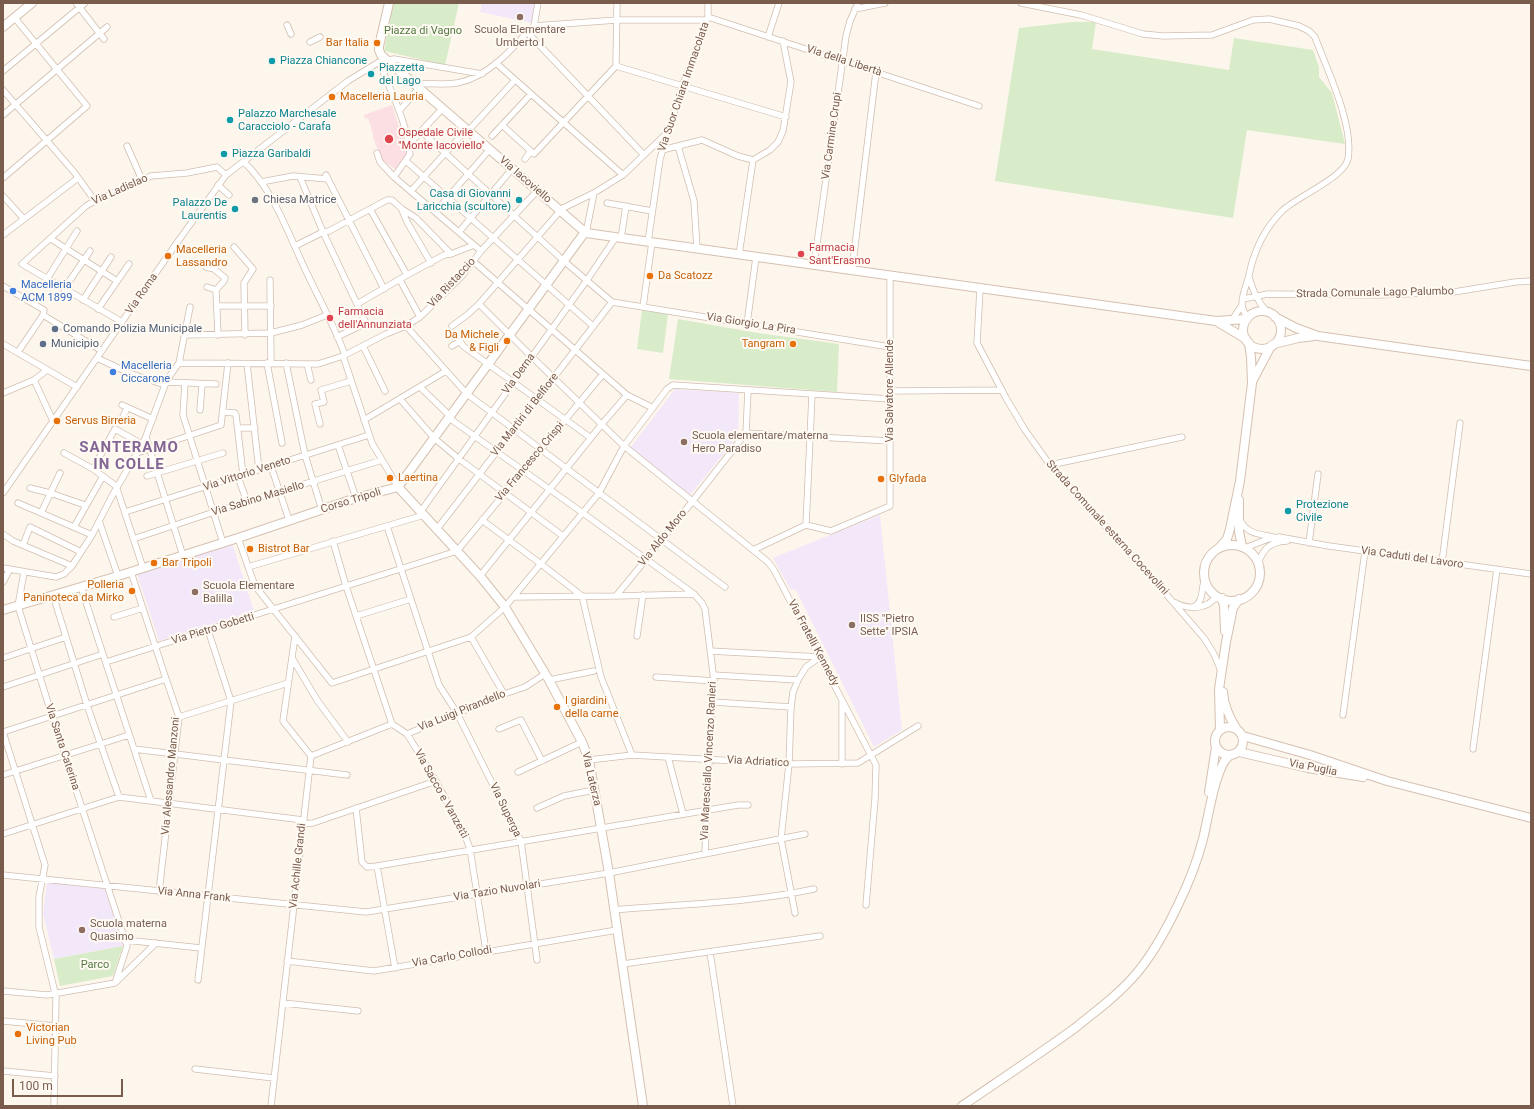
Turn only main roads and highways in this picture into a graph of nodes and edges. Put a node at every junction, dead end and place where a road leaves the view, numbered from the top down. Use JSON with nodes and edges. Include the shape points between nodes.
{"nodes":[{"id":1,"x":32,"y":3,"type":"edge"},
{"id":2,"x":389,"y":3,"type":"edge"},
{"id":3,"x":3,"y":27,"type":"edge"},
{"id":4,"x":586,"y":232,"type":"junction"},
{"id":5,"x":1275,"y":317,"type":"junction"},
{"id":6,"x":1247,"y":318,"type":"junction"},
{"id":7,"x":1216,"y":321,"type":"junction"},
{"id":8,"x":1318,"y":336,"type":"junction"},
{"id":9,"x":1247,"y":341,"type":"junction"},
{"id":10,"x":1272,"y":345,"type":"junction"},
{"id":11,"x":1531,"y":366,"type":"edge"},
{"id":12,"x":1252,"y":383,"type":"junction"},
{"id":13,"x":1240,"y":481,"type":"junction"},
{"id":14,"x":398,"y":487,"type":"junction"},
{"id":15,"x":1244,"y":547,"type":"junction"},
{"id":16,"x":1220,"y":548,"type":"junction"},
{"id":17,"x":1220,"y":597,"type":"junction"},
{"id":18,"x":1239,"y":599,"type":"junction"},
{"id":19,"x":3,"y":610,"type":"edge"},
{"id":20,"x":1226,"y":642,"type":"junction"},
{"id":21,"x":1222,"y":673,"type":"junction"},
{"id":22,"x":1236,"y":728,"type":"junction"},
{"id":23,"x":1220,"y":730,"type":"junction"},
{"id":24,"x":1243,"y":736,"type":"junction"},
{"id":25,"x":1216,"y":747,"type":"junction"},
{"id":26,"x":1239,"y":752,"type":"junction"},
{"id":27,"x":1229,"y":756,"type":"junction"},
{"id":28,"x":1387,"y":781,"type":"junction"},
{"id":29,"x":1210,"y":809,"type":"junction"},
{"id":30,"x":1531,"y":818,"type":"edge"},
{"id":31,"x":643,"y":1106,"type":"edge"},
{"id":32,"x":962,"y":1106,"type":"edge"}],
"edges":[{"from":1,"to":3,"type":"main road"},
{"from":2,"to":4,"type":"main road","name":"Via Iacoviello","via":[[379,46],[382,61],[418,85]]},
{"from":4,"to":7,"type":"main road"},
{"from":4,"to":14,"type":"main road"},
{"from":5,"to":6,"type":"main road","via":[[1267,312],[1257,312]]},
{"from":5,"to":8,"type":"main road"},
{"from":5,"to":10,"type":"main road","via":[[1280,330],[1278,339]]},
{"from":6,"to":7,"type":"main road"},
{"from":6,"to":9,"type":"main road","via":[[1243,330]]},
{"from":7,"to":9,"type":"main road"},
{"from":8,"to":10,"type":"main road"},
{"from":8,"to":11,"type":"main road"},
{"from":9,"to":10,"type":"main road","via":[[1252,346],[1262,349]]},
{"from":9,"to":12,"type":"main road","via":[[1252,357]]},
{"from":10,"to":12,"type":"main road"},
{"from":12,"to":13,"type":"main road"},
{"from":13,"to":15,"type":"main road","via":[[1239,518]]},
{"from":13,"to":16,"type":"main road","via":[[1230,529]]},
{"from":14,"to":19,"type":"main road","name":"Corso Tripoli"},
{"from":14,"to":31,"type":"main road","name":"Via Laterza","via":[[480,576],[505,608],[547,677],[582,742],[589,760],[609,873]]},
{"from":15,"to":16,"type":"main road","via":[[1234,545]]},
{"from":15,"to":18,"type":"main road","via":[[1255,557],[1260,576],[1251,593]]},
{"from":16,"to":17,"type":"main road","via":[[1206,562],[1205,568],[1209,588]]},
{"from":17,"to":18,"type":"main road"},
{"from":17,"to":20,"type":"main road","via":[[1224,606]]},
{"from":18,"to":20,"type":"main road","via":[[1233,608]]},
{"from":20,"to":21,"type":"main road"},
{"from":21,"to":22,"type":"main road","via":[[1224,702]]},
{"from":21,"to":23,"type":"main road","via":[[1219,694]]},
{"from":22,"to":23,"type":"main road","via":[[1228,726]]},
{"from":22,"to":24,"type":"main road"},
{"from":23,"to":25,"type":"main road","via":[[1215,738]]},
{"from":24,"to":26,"type":"main road","via":[[1243,747]]},
{"from":24,"to":28,"type":"main road","name":"Via Puglia"},
{"from":25,"to":27,"type":"main road"},
{"from":25,"to":29,"type":"main road","via":[[1209,791]]},
{"from":26,"to":27,"type":"main road"},
{"from":26,"to":28,"type":"main road","name":"Via Puglia","via":[[1308,768]]},
{"from":27,"to":29,"type":"main road","via":[[1220,771]]},
{"from":28,"to":30,"type":"main road","name":"Via Puglia"},
{"from":29,"to":32,"type":"main road","via":[[1200,850],[1183,894],[1160,939],[1136,974],[1109,1002],[1052,1045]]}]}
